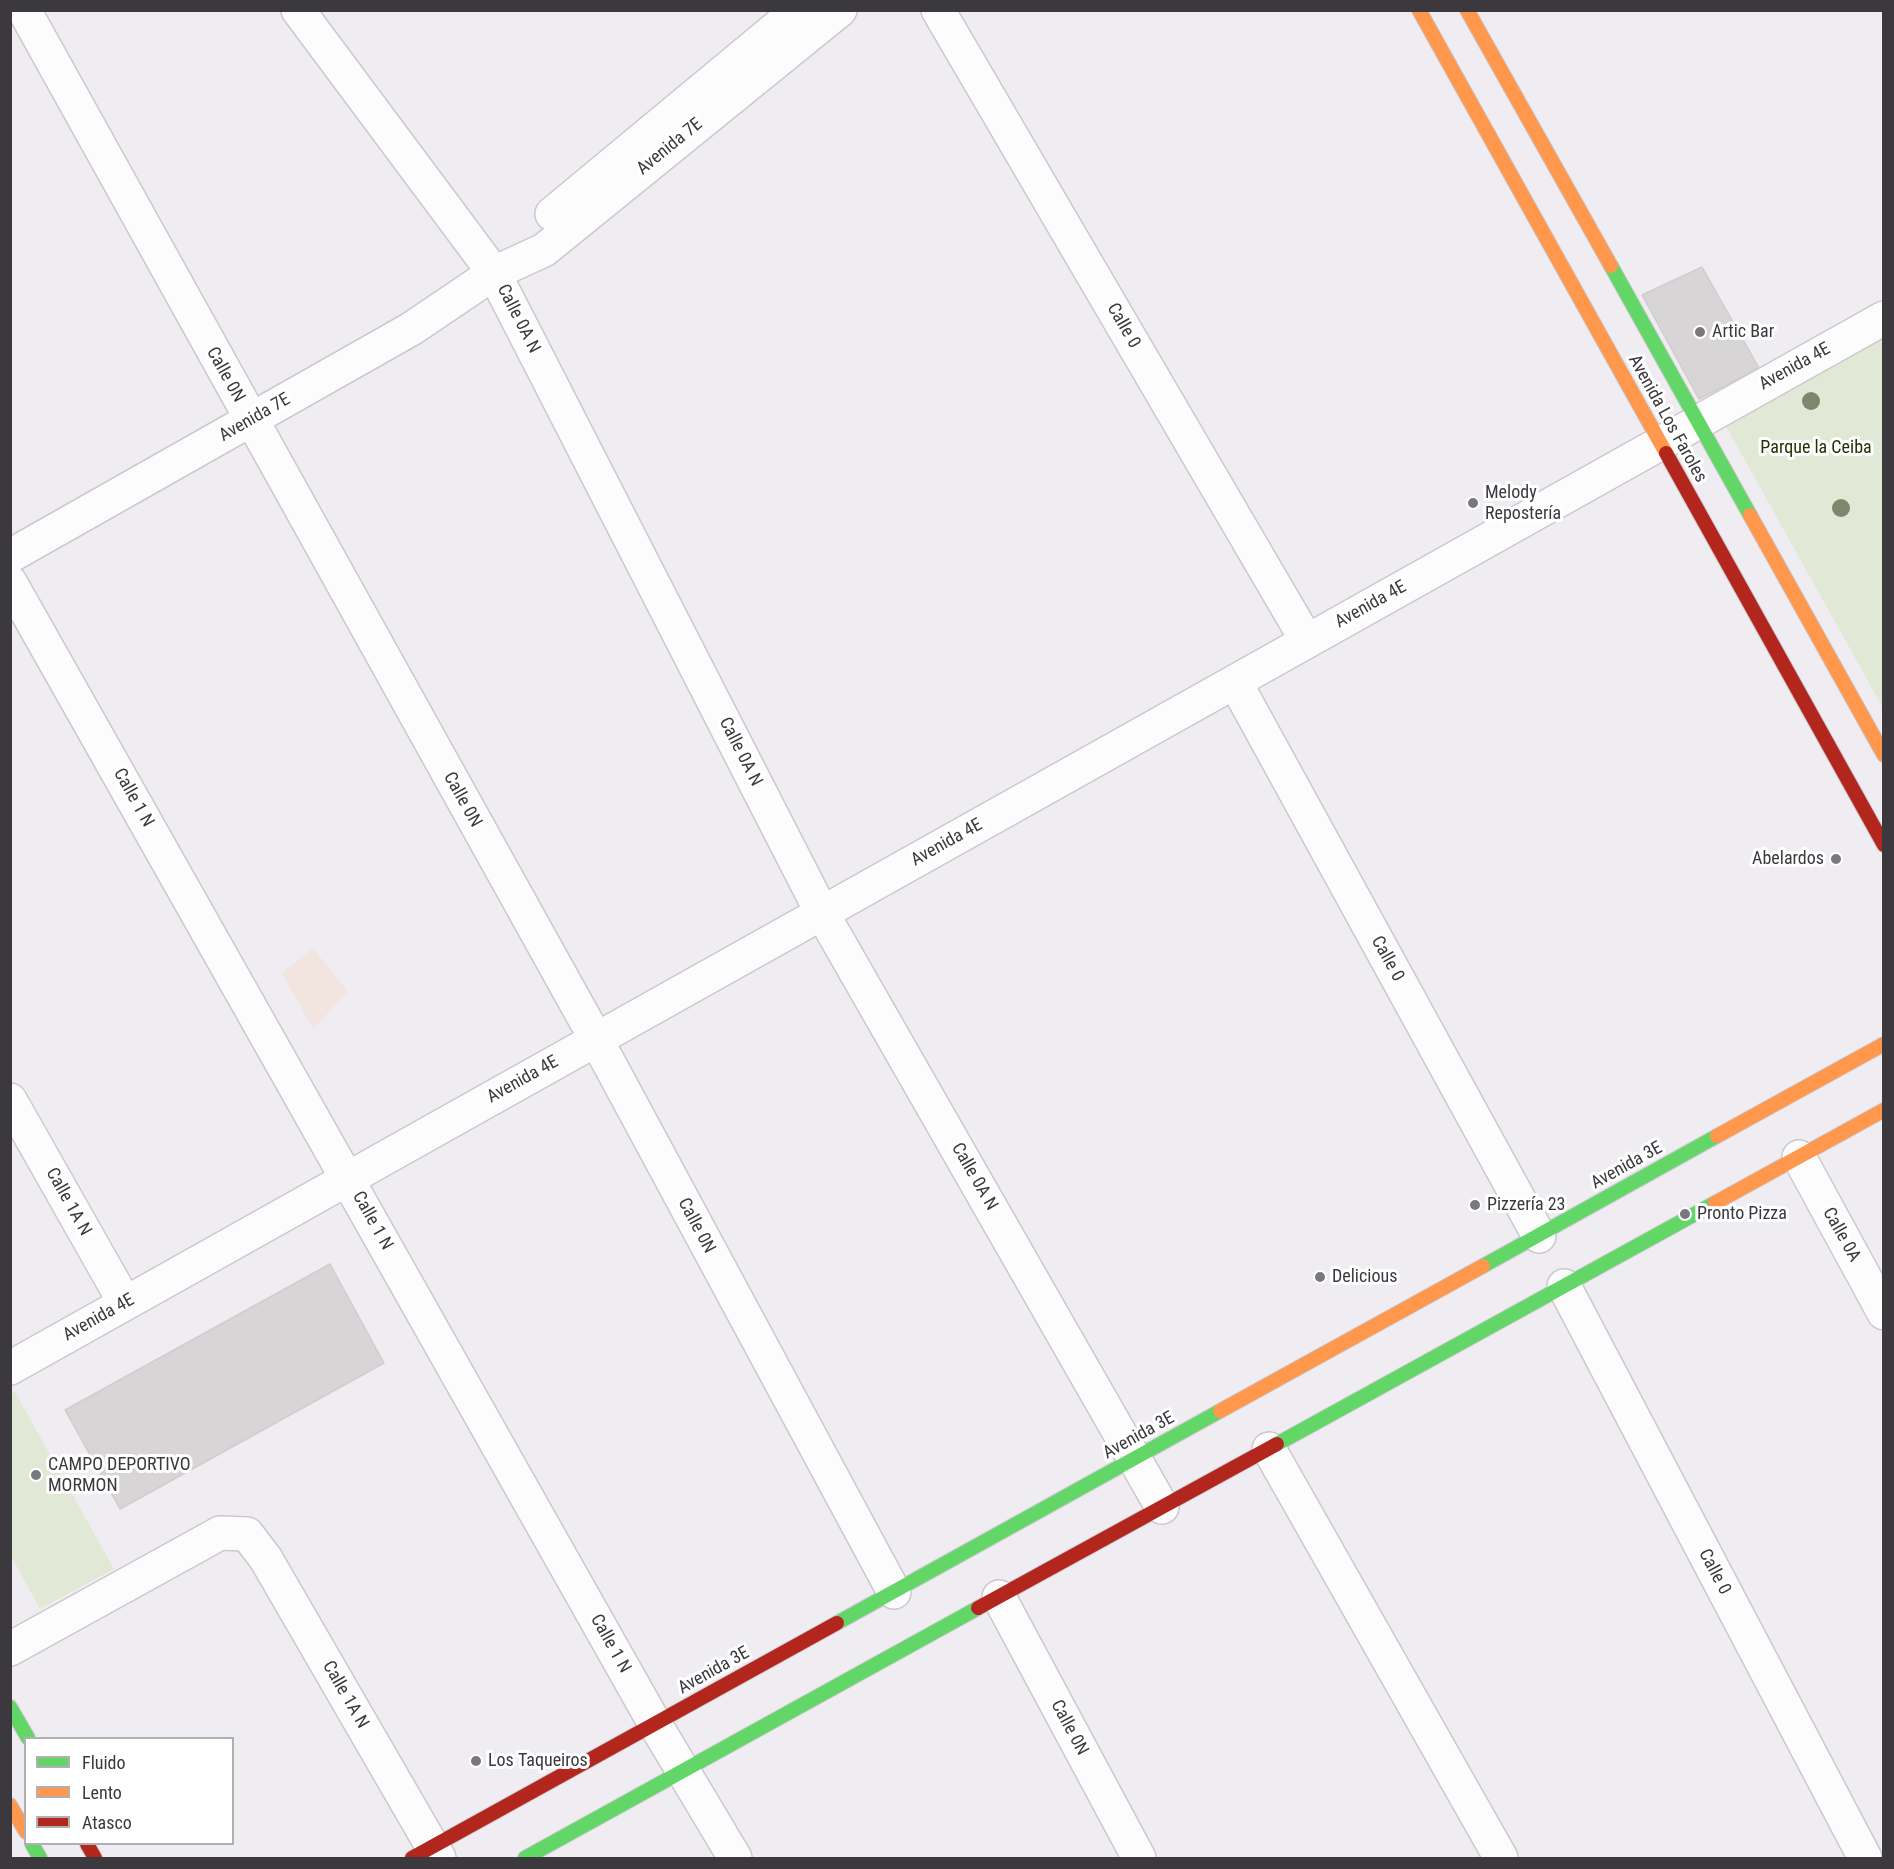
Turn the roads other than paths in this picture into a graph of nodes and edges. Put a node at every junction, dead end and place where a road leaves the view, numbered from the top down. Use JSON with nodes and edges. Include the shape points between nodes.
{"nodes":[{"id":1,"x":24,"y":10,"type":"edge"},
{"id":2,"x":298,"y":10,"type":"edge"},
{"id":3,"x":798,"y":10,"type":"edge"},
{"id":4,"x":840,"y":10,"type":"edge"},
{"id":5,"x":938,"y":10,"type":"edge"},
{"id":6,"x":1419,"y":10,"type":"edge"},
{"id":7,"x":1467,"y":10,"type":"edge"},
{"id":8,"x":494,"y":273,"type":"junction"},
{"id":9,"x":1884,"y":318,"type":"edge"},
{"id":10,"x":250,"y":421,"type":"junction"},
{"id":11,"x":1697,"y":422,"type":"junction"},
{"id":12,"x":1660,"y":443,"type":"junction"},
{"id":13,"x":10,"y":556,"type":"edge"},
{"id":14,"x":10,"y":582,"type":"edge"},
{"id":15,"x":1307,"y":641,"type":"junction"},
{"id":16,"x":1234,"y":682,"type":"junction"},
{"id":17,"x":1884,"y":755,"type":"edge"},
{"id":18,"x":1884,"y":845,"type":"edge"},
{"id":19,"x":822,"y":913,"type":"junction"},
{"id":20,"x":596,"y":1039,"type":"junction"},
{"id":21,"x":1884,"y":1044,"type":"edge"},
{"id":22,"x":10,"y":1100,"type":"edge"},
{"id":23,"x":1884,"y":1110,"type":"edge"},
{"id":24,"x":1798,"y":1157,"type":"junction"},
{"id":25,"x":348,"y":1178,"type":"junction"},
{"id":26,"x":1539,"y":1236,"type":"junction"},
{"id":27,"x":1564,"y":1286,"type":"junction"},
{"id":28,"x":125,"y":1303,"type":"junction"},
{"id":29,"x":1884,"y":1313,"type":"edge"},
{"id":30,"x":10,"y":1368,"type":"edge"},
{"id":31,"x":1269,"y":1449,"type":"junction"},
{"id":32,"x":1136,"y":1458,"type":"junction"},
{"id":33,"x":1162,"y":1507,"type":"junction"},
{"id":34,"x":894,"y":1592,"type":"junction"},
{"id":35,"x":999,"y":1597,"type":"junction"},
{"id":36,"x":10,"y":1649,"type":"edge"},
{"id":37,"x":10,"y":1707,"type":"edge"},
{"id":38,"x":655,"y":1724,"type":"junction"},
{"id":39,"x":27,"y":1737,"type":"edge"},
{"id":40,"x":683,"y":1772,"type":"junction"},
{"id":41,"x":10,"y":1805,"type":"edge"},
{"id":42,"x":24,"y":1829,"type":"edge"},
{"id":43,"x":1863,"y":1850,"type":"edge"},
{"id":44,"x":428,"y":1855,"type":"edge"},
{"id":45,"x":525,"y":1858,"type":"edge"},
{"id":46,"x":735,"y":1858,"type":"edge"},
{"id":47,"x":1139,"y":1858,"type":"edge"},
{"id":48,"x":1501,"y":1858,"type":"edge"}],
"edges":[{"from":1,"to":10,"type":"street","name":"Calle 0N"},
{"from":2,"to":8,"type":"street","name":"Calle 0A N"},
{"from":3,"to":8,"type":"street","name":"Avenida 7E","via":[[530,232]]},
{"from":4,"to":8,"type":"street","name":"Avenida 7E","via":[[544,250]]},
{"from":5,"to":15,"type":"street","name":"Calle 0"},
{"from":6,"to":12,"type":"street","name":"Avenida Los Faroles"},
{"from":7,"to":11,"type":"street","name":"Avenida Los Faroles"},
{"from":8,"to":10,"type":"street","name":"Avenida 7E","via":[[411,329]]},
{"from":8,"to":19,"type":"street","name":"Calle 0A N"},
{"from":9,"to":11,"type":"street","name":"Avenida 4E"},
{"from":10,"to":13,"type":"street","name":"Avenida 7E"},
{"from":10,"to":20,"type":"street","name":"Calle 0N"},
{"from":11,"to":12,"type":"street","name":"Avenida 4E"},
{"from":11,"to":17,"type":"street","name":"Avenida Los Faroles"},
{"from":12,"to":15,"type":"street","name":"Avenida 4E"},
{"from":12,"to":18,"type":"street","name":"Avenida Los Faroles"},
{"from":14,"to":25,"type":"street","name":"Calle 1 N"},
{"from":15,"to":16,"type":"street","name":"Avenida 4E"},
{"from":16,"to":19,"type":"street","name":"Avenida 4E"},
{"from":16,"to":26,"type":"street","name":"Calle 0"},
{"from":19,"to":20,"type":"street","name":"Avenida 4E"},
{"from":19,"to":32,"type":"street","name":"Calle 0A N"},
{"from":20,"to":25,"type":"street","name":"Avenida 4E"},
{"from":20,"to":34,"type":"street","name":"Calle 0N"},
{"from":21,"to":26,"type":"street","name":"Avenida 3E"},
{"from":22,"to":28,"type":"street","name":"Calle 1A N"},
{"from":23,"to":24,"type":"street"},
{"from":24,"to":27,"type":"street"},
{"from":24,"to":29,"type":"street","name":"Calle 0A"},
{"from":25,"to":28,"type":"street","name":"Avenida 4E"},
{"from":25,"to":38,"type":"street","name":"Calle 1 N"},
{"from":26,"to":32,"type":"street","name":"Avenida 3E"},
{"from":27,"to":31,"type":"street"},
{"from":27,"to":43,"type":"street","name":"Calle 0"},
{"from":28,"to":30,"type":"street","name":"Avenida 4E"},
{"from":31,"to":33,"type":"street"},
{"from":31,"to":48,"type":"street"},
{"from":32,"to":33,"type":"street","name":"Calle 0A N"},
{"from":32,"to":34,"type":"street","name":"Avenida 3E"},
{"from":33,"to":35,"type":"street"},
{"from":34,"to":38,"type":"street","name":"Avenida 3E"},
{"from":35,"to":40,"type":"street"},
{"from":35,"to":47,"type":"street","name":"Calle 0N"},
{"from":36,"to":44,"type":"street","name":"Calle 1A N","via":[[220,1533],[247,1534],[266,1559]]},
{"from":37,"to":39,"type":"street"},
{"from":38,"to":40,"type":"street","name":"Calle 1 N"},
{"from":38,"to":44,"type":"street","name":"Avenida 3E"},
{"from":40,"to":45,"type":"street"},
{"from":40,"to":46,"type":"street","name":"Calle 1 N"},
{"from":41,"to":42,"type":"street"}]}
